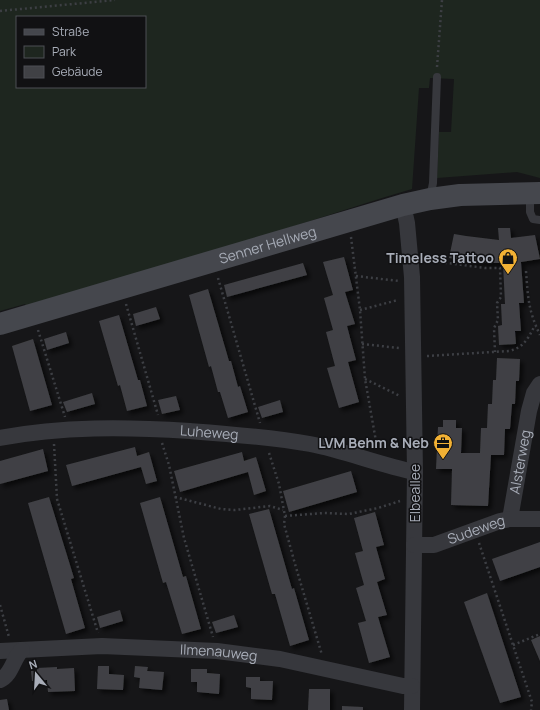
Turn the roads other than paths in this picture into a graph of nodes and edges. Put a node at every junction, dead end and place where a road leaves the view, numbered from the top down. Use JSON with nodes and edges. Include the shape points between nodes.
{"nodes":[{"id":1,"x":437,"y":77,"type":"road end"},
{"id":2,"x":535,"y":193,"type":"edge"},
{"id":3,"x":430,"y":199,"type":"junction"},
{"id":4,"x":403,"y":205,"type":"junction"},
{"id":5,"x":540,"y":220,"type":"edge"},
{"id":6,"x":0,"y":324,"type":"edge"},
{"id":7,"x":540,"y":384,"type":"edge"},
{"id":8,"x":0,"y":438,"type":"edge"},
{"id":9,"x":415,"y":472,"type":"junction"},
{"id":10,"x":510,"y":519,"type":"junction"},
{"id":11,"x":540,"y":519,"type":"edge"},
{"id":12,"x":414,"y":546,"type":"junction"},
{"id":13,"x":12,"y":651,"type":"edge"},
{"id":14,"x":0,"y":680,"type":"edge"},
{"id":15,"x":412,"y":686,"type":"junction"},
{"id":16,"x":412,"y":710,"type":"edge"}],
"edges":[{"from":1,"to":3,"type":"lane","via":[[433,183]]},
{"from":2,"to":3,"type":"street","name":"Senner Hellweg","via":[[460,195]]},
{"from":2,"to":5,"type":"lane","via":[[530,212],[533,219]]},
{"from":3,"to":4,"type":"street","name":"Senner Hellweg"},
{"from":4,"to":6,"type":"street","name":"Senner Hellweg"},
{"from":4,"to":9,"type":"street","name":"Elbeallee","via":[[412,277]]},
{"from":7,"to":10,"type":"street","name":"Alsterweg","via":[[534,393],[529,411]]},
{"from":8,"to":9,"type":"street","name":"Luheweg","via":[[69,429],[118,428],[224,434],[310,444]]},
{"from":9,"to":12,"type":"street","name":"Elbeallee"},
{"from":10,"to":11,"type":"street","name":"Sudeweg"},
{"from":10,"to":12,"type":"street","name":"Sudeweg","via":[[434,545]]},
{"from":12,"to":15,"type":"street","name":"Elbeallee"},
{"from":13,"to":14,"type":"street","via":[[14,660],[8,673]]},
{"from":13,"to":15,"type":"street","name":"Ilmenauweg","via":[[102,646],[217,651],[280,659]]},
{"from":15,"to":16,"type":"street","name":"Elbeallee"}]}
